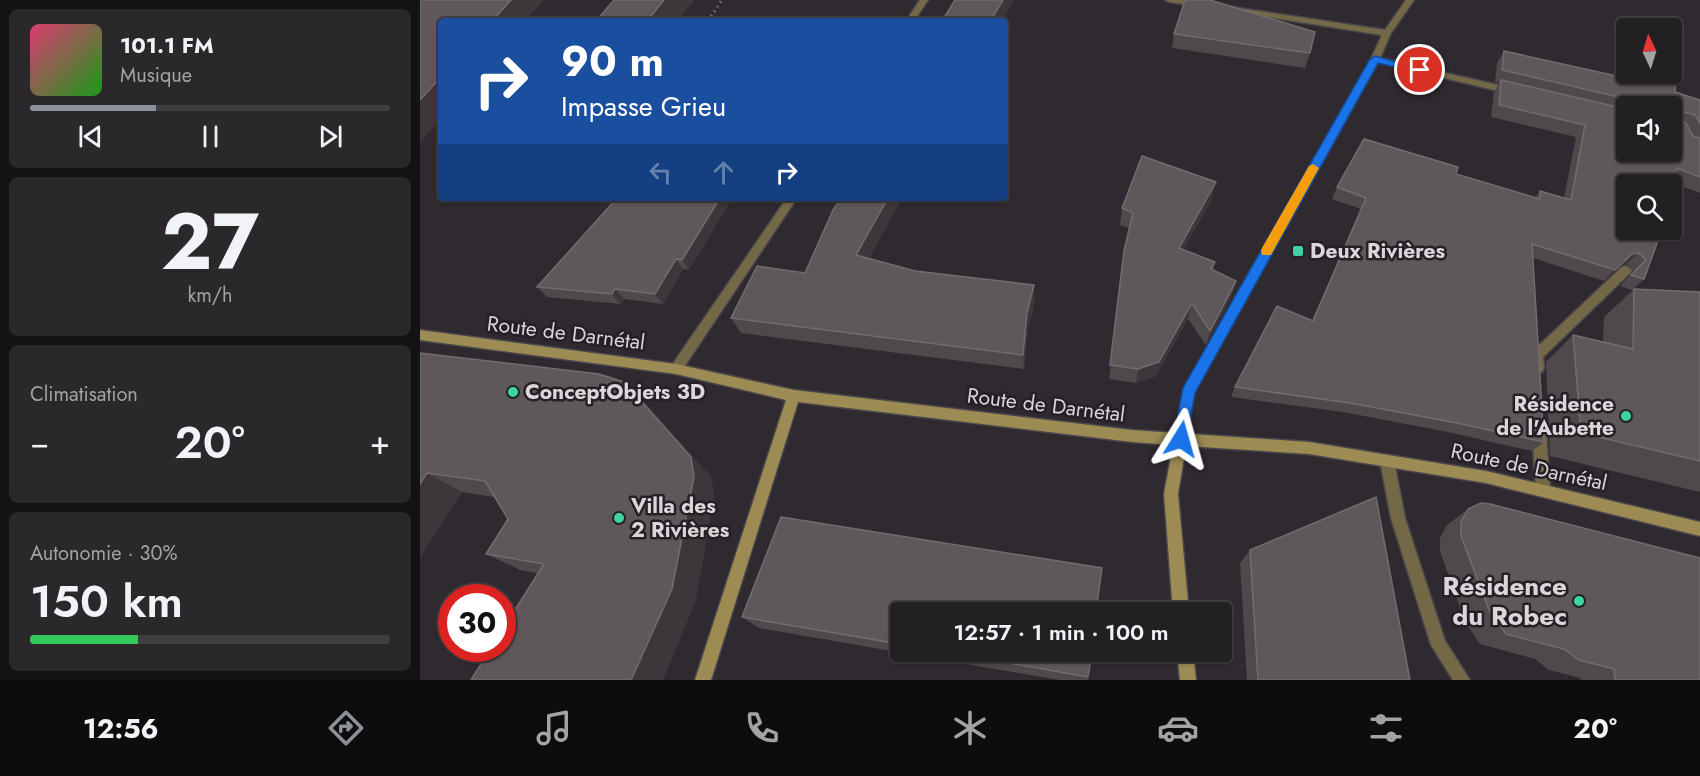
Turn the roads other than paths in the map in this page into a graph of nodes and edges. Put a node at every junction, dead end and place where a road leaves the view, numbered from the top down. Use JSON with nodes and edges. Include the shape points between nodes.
{"nodes":[{"id":1,"x":924,"y":0,"type":"edge"},
{"id":2,"x":1169,"y":0,"type":"edge"},
{"id":3,"x":1410,"y":0,"type":"edge"},
{"id":4,"x":1203,"y":5,"type":"edge"},
{"id":5,"x":1226,"y":8,"type":"edge"},
{"id":6,"x":912,"y":18,"type":"edge"},
{"id":7,"x":1387,"y":33,"type":"junction"},
{"id":8,"x":1375,"y":59,"type":"junction"},
{"id":9,"x":1523,"y":94,"type":"edge"},
{"id":10,"x":790,"y":201,"type":"edge"},
{"id":11,"x":1626,"y":270,"type":"edge"},
{"id":12,"x":420,"y":335,"type":"edge"},
{"id":13,"x":676,"y":369,"type":"junction"},
{"id":14,"x":1538,"y":378,"type":"edge"},
{"id":15,"x":794,"y":396,"type":"junction"},
{"id":16,"x":1539,"y":413,"type":"edge"},
{"id":17,"x":1181,"y":439,"type":"junction"},
{"id":18,"x":1387,"y":461,"type":"junction"},
{"id":19,"x":1543,"y":489,"type":"junction"},
{"id":20,"x":1700,"y":529,"type":"edge"},
{"id":21,"x":1180,"y":602,"type":"edge"},
{"id":22,"x":1186,"y":662,"type":"edge"},
{"id":23,"x":703,"y":680,"type":"edge"},
{"id":24,"x":1188,"y":680,"type":"edge"},
{"id":25,"x":1462,"y":680,"type":"edge"}],
"edges":[{"from":1,"to":6,"type":"street"},
{"from":2,"to":4,"type":"street"},
{"from":3,"to":7,"type":"street"},
{"from":5,"to":7,"type":"street"},
{"from":7,"to":8,"type":"street"},
{"from":8,"to":9,"type":"street"},
{"from":8,"to":17,"type":"street","via":[[1188,392]]},
{"from":10,"to":13,"type":"street"},
{"from":11,"to":14,"type":"street","via":[[1538,355]]},
{"from":12,"to":13,"type":"street","name":"Route de Darnétal"},
{"from":13,"to":15,"type":"street","name":"Route de Darnétal"},
{"from":15,"to":17,"type":"street","name":"Route de Darnétal","via":[[1061,429]]},
{"from":15,"to":23,"type":"street"},
{"from":16,"to":19,"type":"street"},
{"from":17,"to":18,"type":"street","name":"Route de Darnétal","via":[[1310,448]]},
{"from":17,"to":21,"type":"street","via":[[1171,494]]},
{"from":18,"to":19,"type":"street","name":"Route de Darnétal"},
{"from":18,"to":25,"type":"street","via":[[1398,518],[1440,645]]},
{"from":19,"to":20,"type":"street","name":"Route de Darnétal"},
{"from":22,"to":24,"type":"street"}]}
